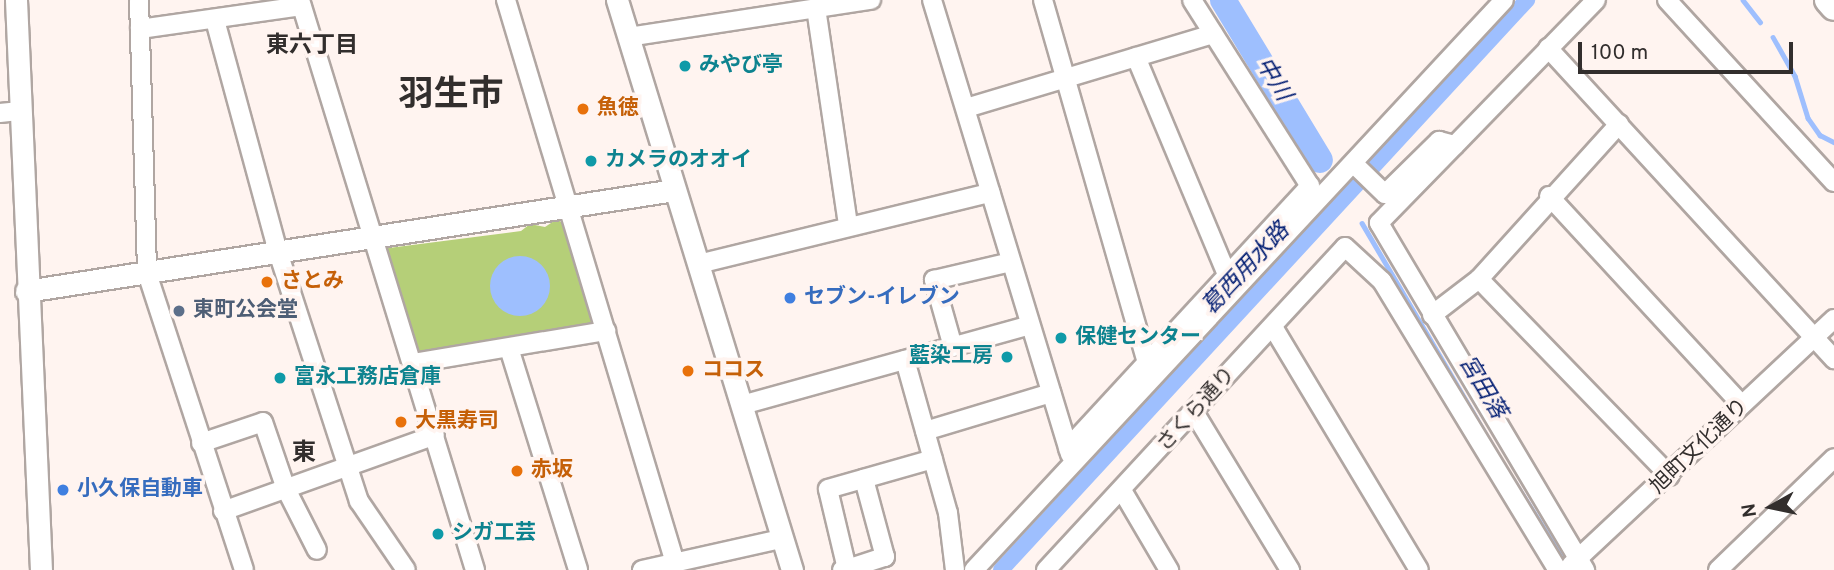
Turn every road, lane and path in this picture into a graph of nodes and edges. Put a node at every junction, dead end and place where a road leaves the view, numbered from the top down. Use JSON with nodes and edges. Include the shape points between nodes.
{"nodes":[{"id":1,"x":16,"y":0,"type":"edge"},
{"id":2,"x":139,"y":0,"type":"edge"},
{"id":3,"x":506,"y":0,"type":"edge"},
{"id":4,"x":617,"y":0,"type":"edge"},
{"id":5,"x":871,"y":0,"type":"edge"},
{"id":6,"x":932,"y":0,"type":"edge"},
{"id":7,"x":1042,"y":0,"type":"edge"},
{"id":8,"x":1192,"y":0,"type":"edge"},
{"id":9,"x":1504,"y":0,"type":"edge"},
{"id":10,"x":1596,"y":0,"type":"edge"},
{"id":11,"x":1667,"y":0,"type":"edge"},
{"id":12,"x":1828,"y":0,"type":"edge"},
{"id":13,"x":300,"y":3,"type":"edge"},
{"id":14,"x":806,"y":6,"type":"edge"},
{"id":15,"x":1834,"y":7,"type":"edge"},
{"id":16,"x":215,"y":20,"type":"junction"},
{"id":17,"x":7,"y":25,"type":"edge"},
{"id":18,"x":140,"y":29,"type":"junction"},
{"id":19,"x":1213,"y":34,"type":"junction"},
{"id":20,"x":628,"y":37,"type":"junction"},
{"id":21,"x":1548,"y":48,"type":"junction"},
{"id":22,"x":1136,"y":57,"type":"junction"},
{"id":23,"x":1065,"y":78,"type":"junction"},
{"id":24,"x":966,"y":108,"type":"junction"},
{"id":25,"x":9,"y":112,"type":"edge"},
{"id":26,"x":1619,"y":124,"type":"junction"},
{"id":27,"x":1455,"y":145,"type":"junction"},
{"id":28,"x":1354,"y":164,"type":"junction"},
{"id":29,"x":1834,"y":182,"type":"edge"},
{"id":30,"x":674,"y":191,"type":"junction"},
{"id":31,"x":990,"y":193,"type":"junction"},
{"id":32,"x":1549,"y":196,"type":"junction"},
{"id":33,"x":569,"y":207,"type":"junction"},
{"id":34,"x":848,"y":226,"type":"junction"},
{"id":35,"x":373,"y":237,"type":"junction"},
{"id":36,"x":278,"y":252,"type":"junction"},
{"id":37,"x":1011,"y":262,"type":"junction"},
{"id":38,"x":698,"y":264,"type":"junction"},
{"id":39,"x":147,"y":273,"type":"junction"},
{"id":40,"x":1228,"y":277,"type":"junction"},
{"id":41,"x":1479,"y":279,"type":"junction"},
{"id":42,"x":26,"y":291,"type":"junction"},
{"id":43,"x":1432,"y":315,"type":"junction"},
{"id":44,"x":1834,"y":319,"type":"edge"},
{"id":45,"x":1030,"y":326,"type":"junction"},
{"id":46,"x":1273,"y":327,"type":"junction"},
{"id":47,"x":606,"y":331,"type":"junction"},
{"id":48,"x":1814,"y":337,"type":"junction"},
{"id":49,"x":953,"y":347,"type":"junction"},
{"id":50,"x":509,"y":348,"type":"junction"},
{"id":51,"x":1834,"y":359,"type":"edge"},
{"id":52,"x":905,"y":360,"type":"junction"},
{"id":53,"x":414,"y":363,"type":"junction"},
{"id":54,"x":1148,"y":368,"type":"junction"},
{"id":55,"x":1051,"y":393,"type":"junction"},
{"id":56,"x":742,"y":405,"type":"junction"},
{"id":57,"x":1742,"y":405,"type":"junction"},
{"id":58,"x":1194,"y":412,"type":"junction"},
{"id":59,"x":925,"y":431,"type":"junction"},
{"id":60,"x":435,"y":435,"type":"junction"},
{"id":61,"x":201,"y":443,"type":"junction"},
{"id":62,"x":1071,"y":457,"type":"junction"},
{"id":63,"x":1834,"y":458,"type":"edge"},
{"id":64,"x":933,"y":459,"type":"junction"},
{"id":65,"x":348,"y":467,"type":"junction"},
{"id":66,"x":1670,"y":476,"type":"junction"},
{"id":67,"x":864,"y":479,"type":"junction"},
{"id":68,"x":286,"y":489,"type":"junction"},
{"id":69,"x":1123,"y":492,"type":"junction"},
{"id":70,"x":223,"y":511,"type":"junction"},
{"id":71,"x":781,"y":539,"type":"junction"},
{"id":72,"x":317,"y":550,"type":"dead end"},
{"id":73,"x":681,"y":565,"type":"edge"},
{"id":74,"x":1581,"y":565,"type":"edge"},
{"id":75,"x":845,"y":569,"type":"edge"},
{"id":76,"x":1049,"y":569,"type":"edge"},
{"id":77,"x":41,"y":570,"type":"edge"},
{"id":78,"x":244,"y":570,"type":"edge"},
{"id":79,"x":406,"y":570,"type":"edge"},
{"id":80,"x":475,"y":570,"type":"edge"},
{"id":81,"x":578,"y":570,"type":"edge"},
{"id":82,"x":642,"y":570,"type":"edge"},
{"id":83,"x":792,"y":570,"type":"edge"},
{"id":84,"x":956,"y":570,"type":"edge"},
{"id":85,"x":974,"y":570,"type":"edge"},
{"id":86,"x":1169,"y":570,"type":"edge"},
{"id":87,"x":1290,"y":570,"type":"edge"},
{"id":88,"x":1419,"y":570,"type":"edge"},
{"id":89,"x":1560,"y":570,"type":"edge"},
{"id":90,"x":1718,"y":570,"type":"edge"}],
"edges":[{"from":1,"to":17,"type":"street"},
{"from":2,"to":18,"type":"street"},
{"from":3,"to":33,"type":"street"},
{"from":4,"to":20,"type":"street"},
{"from":5,"to":14,"type":"street"},
{"from":6,"to":24,"type":"street"},
{"from":7,"to":23,"type":"street"},
{"from":8,"to":19,"type":"street"},
{"from":9,"to":28,"type":"street"},
{"from":10,"to":21,"type":"street"},
{"from":11,"to":29,"type":"street"},
{"from":12,"to":15,"type":"main road"},
{"from":13,"to":16,"type":"street"},
{"from":13,"to":35,"type":"street"},
{"from":14,"to":20,"type":"street"},
{"from":14,"to":34,"type":"street"},
{"from":16,"to":18,"type":"street"},
{"from":16,"to":36,"type":"street"},
{"from":17,"to":25,"type":"street"},
{"from":18,"to":39,"type":"street"},
{"from":19,"to":22,"type":"street"},
{"from":19,"to":40,"type":"street","via":[[1310,186]]},
{"from":20,"to":30,"type":"street"},
{"from":21,"to":26,"type":"street"},
{"from":21,"to":27,"type":"street"},
{"from":22,"to":23,"type":"street"},
{"from":22,"to":40,"type":"street"},
{"from":23,"to":24,"type":"street"},
{"from":23,"to":54,"type":"street"},
{"from":24,"to":31,"type":"street"},
{"from":25,"to":42,"type":"street"},
{"from":26,"to":32,"type":"street"},
{"from":26,"to":48,"type":"street"},
{"from":27,"to":28,"type":"street","via":[[1439,141],[1385,194]]},
{"from":27,"to":43,"type":"street","via":[[1379,223]]},
{"from":28,"to":62,"type":"street"},
{"from":30,"to":33,"type":"street"},
{"from":30,"to":38,"type":"street"},
{"from":31,"to":34,"type":"street"},
{"from":31,"to":37,"type":"street"},
{"from":32,"to":41,"type":"street"},
{"from":32,"to":57,"type":"street"},
{"from":33,"to":35,"type":"street"},
{"from":33,"to":47,"type":"street"},
{"from":34,"to":38,"type":"street"},
{"from":35,"to":36,"type":"street"},
{"from":35,"to":53,"type":"street"},
{"from":36,"to":39,"type":"street"},
{"from":36,"to":65,"type":"street"},
{"from":37,"to":45,"type":"street"},
{"from":37,"to":49,"type":"street","via":[[934,280]]},
{"from":38,"to":56,"type":"street"},
{"from":39,"to":42,"type":"street"},
{"from":39,"to":61,"type":"street"},
{"from":40,"to":54,"type":"street"},
{"from":41,"to":43,"type":"street"},
{"from":41,"to":66,"type":"street"},
{"from":42,"to":77,"type":"street"},
{"from":43,"to":74,"type":"street"},
{"from":44,"to":48,"type":"street","name":"旭町文化通り"},
{"from":45,"to":49,"type":"street"},
{"from":45,"to":55,"type":"street"},
{"from":46,"to":58,"type":"street","name":"さくら通り"},
{"from":46,"to":88,"type":"street"},
{"from":46,"to":89,"type":"street","name":"さくら通り","via":[[1345,247],[1382,281]]},
{"from":47,"to":50,"type":"street"},
{"from":47,"to":73,"type":"street"},
{"from":48,"to":51,"type":"street"},
{"from":48,"to":57,"type":"street","name":"旭町文化通り"},
{"from":49,"to":52,"type":"street"},
{"from":50,"to":53,"type":"street"},
{"from":50,"to":81,"type":"street"},
{"from":52,"to":56,"type":"street"},
{"from":52,"to":59,"type":"street"},
{"from":53,"to":60,"type":"street"},
{"from":54,"to":62,"type":"street"},
{"from":55,"to":59,"type":"street"},
{"from":55,"to":62,"type":"street"},
{"from":56,"to":71,"type":"street"},
{"from":57,"to":66,"type":"street","name":"旭町文化通り"},
{"from":58,"to":69,"type":"street","name":"さくら通り"},
{"from":58,"to":87,"type":"street"},
{"from":59,"to":64,"type":"street"},
{"from":60,"to":65,"type":"street"},
{"from":60,"to":80,"type":"street"},
{"from":61,"to":68,"type":"street","via":[[263,422]]},
{"from":61,"to":70,"type":"street"},
{"from":62,"to":85,"type":"street"},
{"from":63,"to":90,"type":"street"},
{"from":64,"to":67,"type":"street"},
{"from":64,"to":84,"type":"street","via":[[948,513]]},
{"from":65,"to":68,"type":"street"},
{"from":65,"to":79,"type":"street","via":[[359,501]]},
{"from":66,"to":74,"type":"street","name":"旭町文化通り"},
{"from":67,"to":75,"type":"street","via":[[828,489]]},
{"from":67,"to":75,"type":"street","via":[[885,557]]},
{"from":68,"to":70,"type":"street"},
{"from":68,"to":72,"type":"street"},
{"from":69,"to":76,"type":"street","name":"さくら通り"},
{"from":69,"to":86,"type":"street"},
{"from":70,"to":78,"type":"street"},
{"from":71,"to":73,"type":"street"},
{"from":71,"to":83,"type":"street"},
{"from":73,"to":82,"type":"street"},
{"from":74,"to":89,"type":"street","name":"旭町文化通り"}]}
